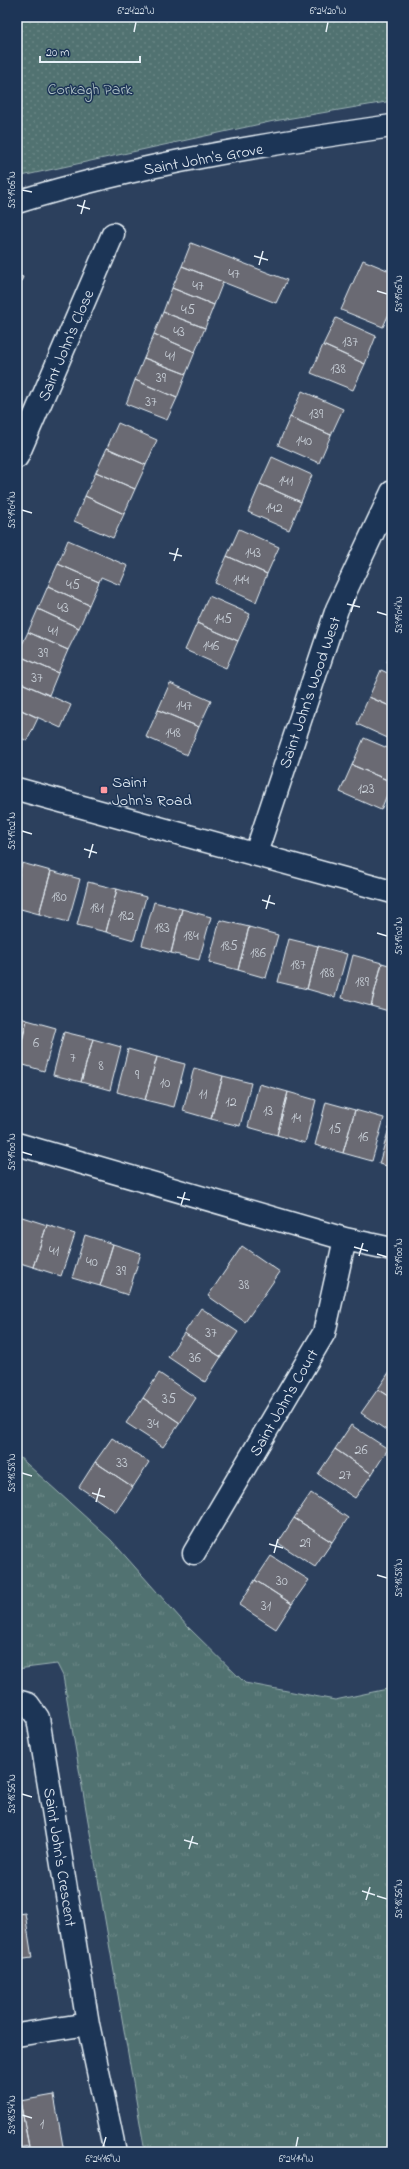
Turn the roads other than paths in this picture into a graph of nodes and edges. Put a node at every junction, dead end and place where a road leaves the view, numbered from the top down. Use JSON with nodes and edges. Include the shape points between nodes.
{"nodes":[{"id":1,"x":392,"y":126,"type":"edge"},
{"id":2,"x":17,"y":202,"type":"edge"},
{"id":3,"x":113,"y":234,"type":"dead end"},
{"id":4,"x":17,"y":457,"type":"edge"},
{"id":5,"x":392,"y":492,"type":"edge"},
{"id":6,"x":17,"y":789,"type":"edge"},
{"id":7,"x":256,"y":853,"type":"junction"},
{"id":8,"x":392,"y":892,"type":"edge"},
{"id":9,"x":17,"y":1144,"type":"edge"},
{"id":10,"x":345,"y":1239,"type":"junction"},
{"id":11,"x":392,"y":1249,"type":"edge"},
{"id":12,"x":194,"y":1553,"type":"dead end"},
{"id":13,"x":17,"y":1701,"type":"edge"},
{"id":14,"x":88,"y":2024,"type":"junction"},
{"id":15,"x":17,"y":2035,"type":"edge"},
{"id":16,"x":115,"y":2152,"type":"edge"}],
"edges":[{"from":1,"to":2,"type":"street","name":"Saint John's Grove","via":[[153,166],[68,186]]},
{"from":3,"to":4,"type":"street","name":"Saint John's Close"},
{"from":5,"to":7,"type":"street","name":"Saint John's Wood West","via":[[337,609]]},
{"from":6,"to":7,"type":"street"},
{"from":7,"to":8,"type":"street"},
{"from":9,"to":10,"type":"street"},
{"from":10,"to":11,"type":"street"},
{"from":10,"to":12,"type":"street","name":"Saint John's Court","via":[[324,1333]]},
{"from":13,"to":14,"type":"street","name":"Saint John's Crescent","via":[[28,1704],[38,1718]]},
{"from":14,"to":15,"type":"street"},
{"from":14,"to":16,"type":"street","name":"Saint John's Crescent"}]}
